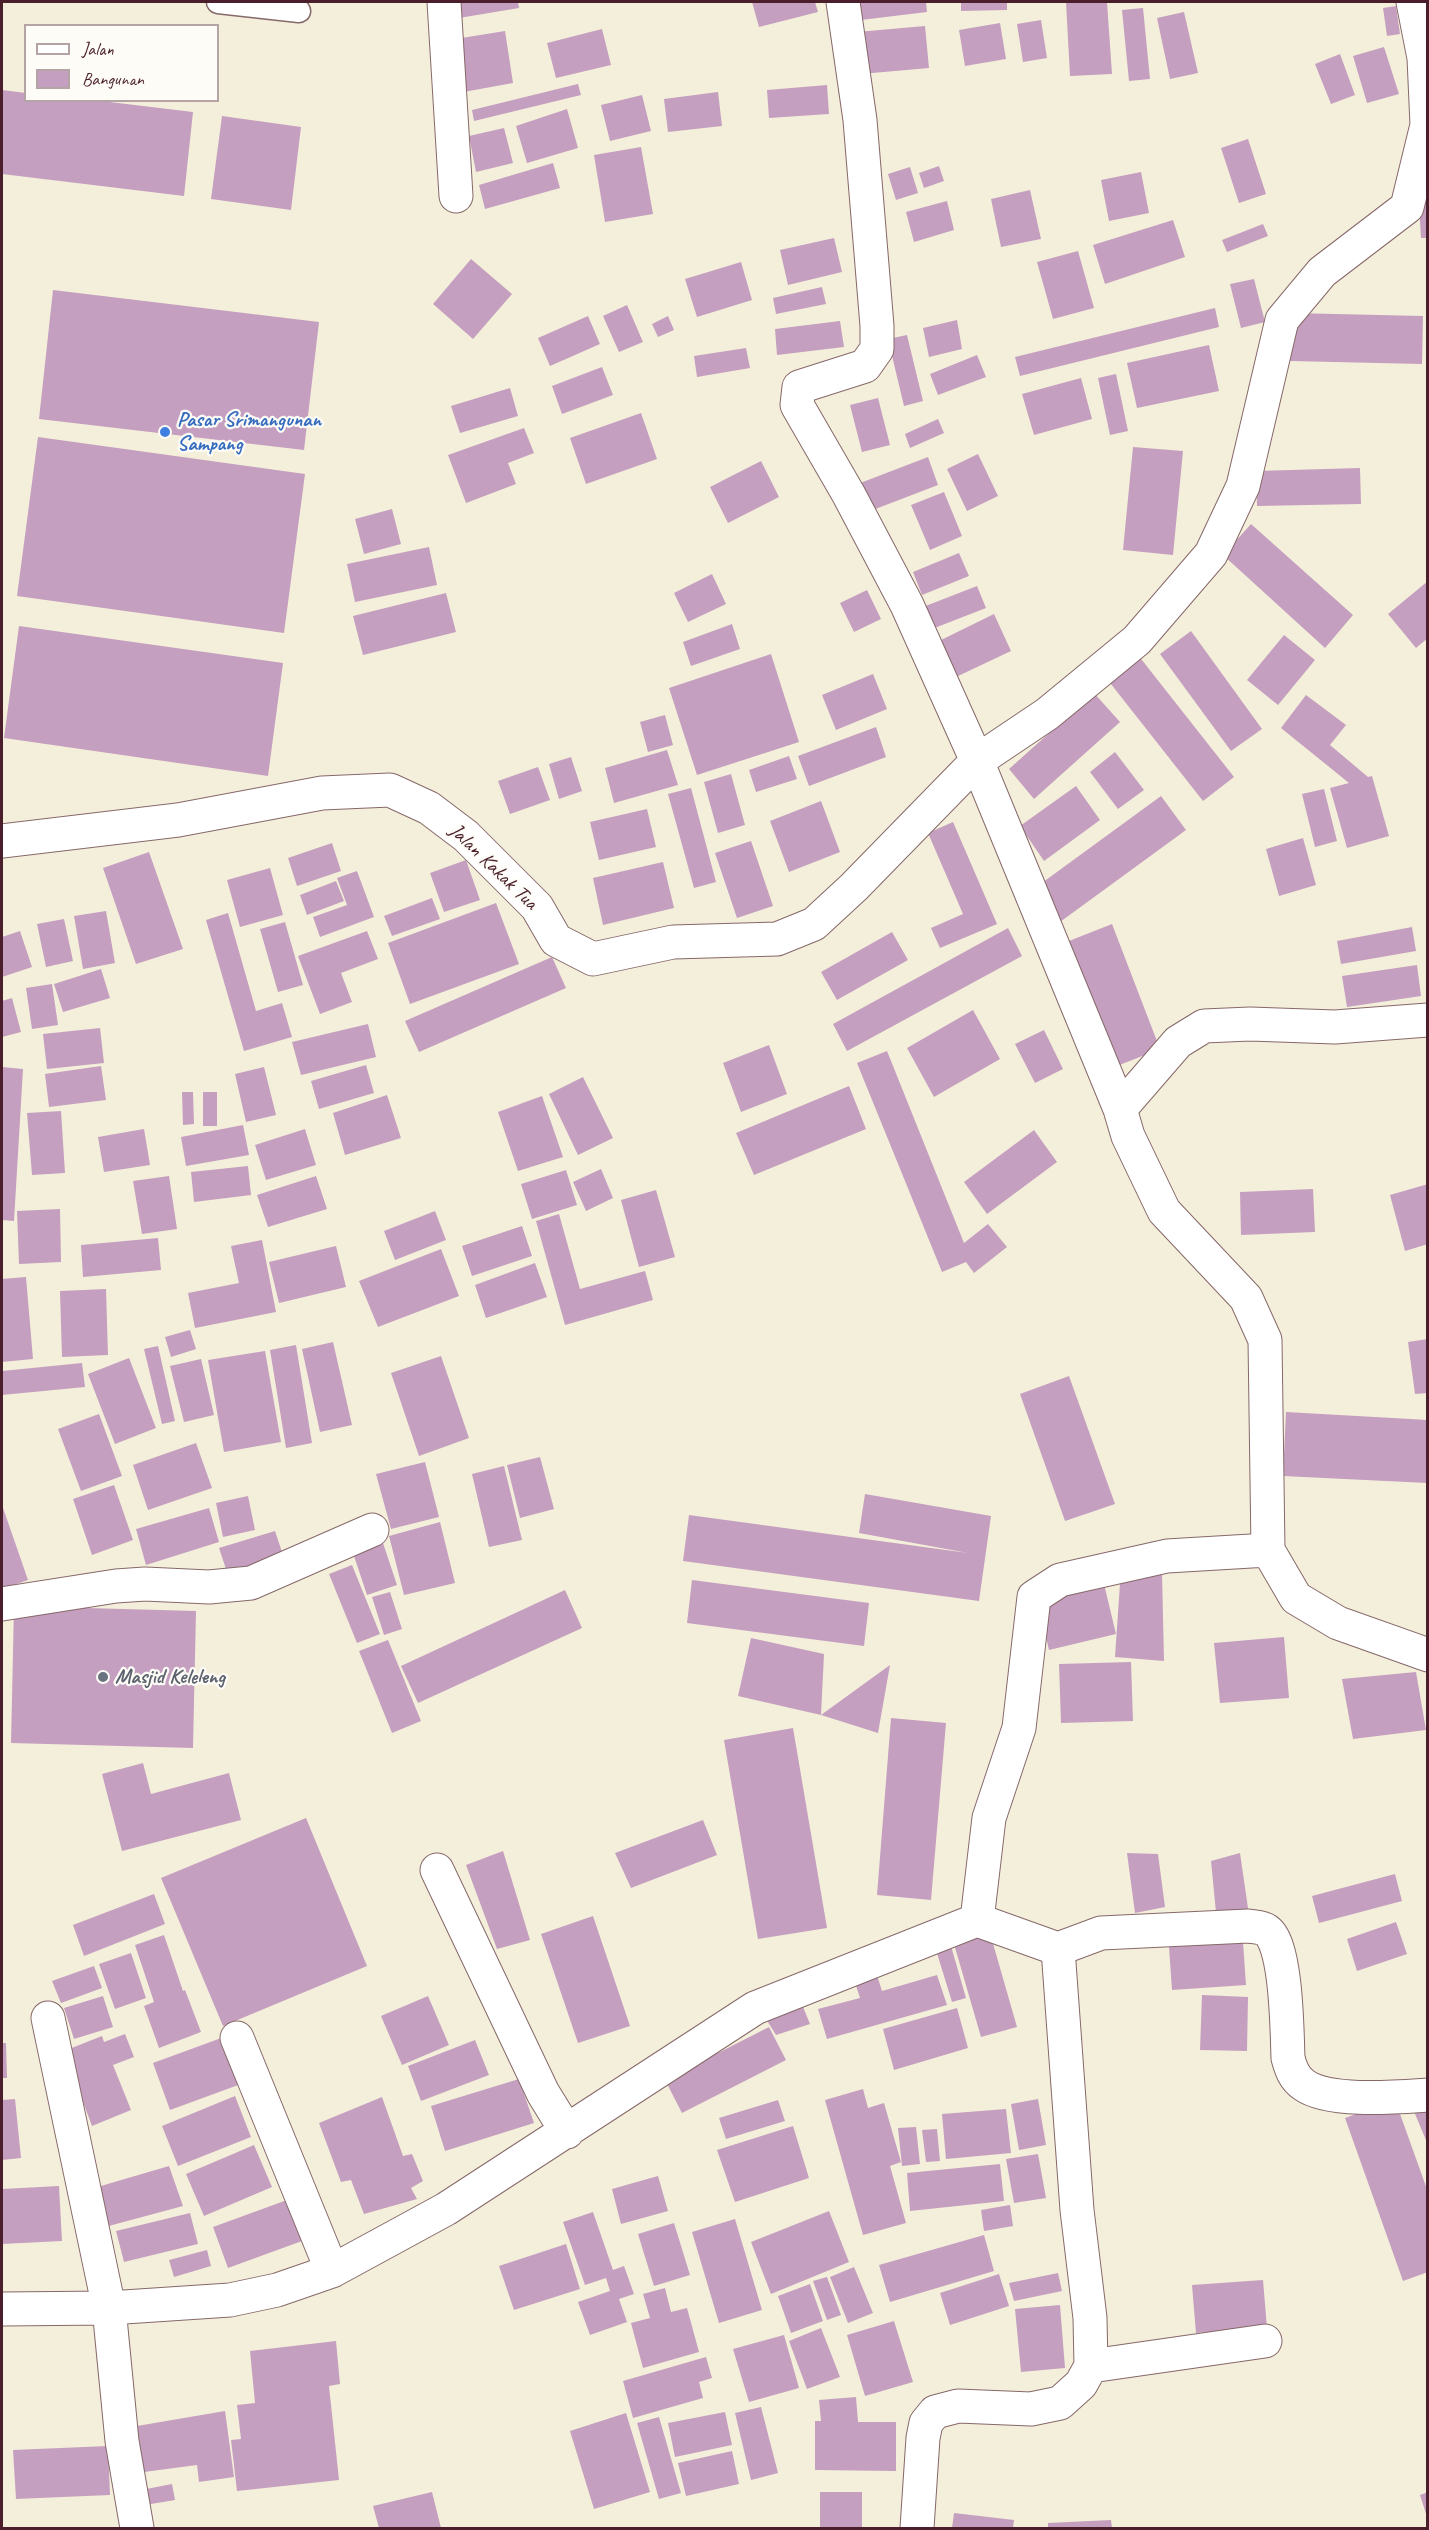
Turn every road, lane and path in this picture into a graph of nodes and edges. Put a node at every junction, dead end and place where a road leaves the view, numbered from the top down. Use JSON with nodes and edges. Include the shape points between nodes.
{"nodes":[{"id":1,"x":218,"y":2,"type":"edge"},
{"id":2,"x":444,"y":2,"type":"edge"},
{"id":3,"x":843,"y":2,"type":"edge"},
{"id":4,"x":1413,"y":2,"type":"edge"},
{"id":5,"x":299,"y":11,"type":"dead end"},
{"id":6,"x":456,"y":196,"type":"dead end"},
{"id":7,"x":976,"y":761,"type":"junction"},
{"id":8,"x":2,"y":841,"type":"edge"},
{"id":9,"x":1428,"y":1020,"type":"edge"},
{"id":10,"x":1120,"y":1109,"type":"junction"},
{"id":11,"x":372,"y":1530,"type":"dead end"},
{"id":12,"x":1268,"y":1550,"type":"junction"},
{"id":13,"x":2,"y":1604,"type":"edge"},
{"id":14,"x":1428,"y":1655,"type":"edge"},
{"id":15,"x":437,"y":1870,"type":"dead end"},
{"id":16,"x":977,"y":1920,"type":"junction"},
{"id":17,"x":1058,"y":1949,"type":"junction"},
{"id":18,"x":48,"y":2019,"type":"dead end"},
{"id":19,"x":237,"y":2038,"type":"dead end"},
{"id":20,"x":1428,"y":2095,"type":"edge"},
{"id":21,"x":567,"y":2132,"type":"junction"},
{"id":22,"x":332,"y":2271,"type":"junction"},
{"id":23,"x":109,"y":2308,"type":"junction"},
{"id":24,"x":2,"y":2309,"type":"edge"},
{"id":25,"x":1265,"y":2341,"type":"dead end"},
{"id":26,"x":1091,"y":2366,"type":"junction"},
{"id":27,"x":137,"y":2529,"type":"edge"},
{"id":28,"x":917,"y":2529,"type":"edge"}],
"edges":[{"from":1,"to":5,"type":"lane"},
{"from":2,"to":6,"type":"street"},
{"from":3,"to":7,"type":"street","via":[[860,120],[877,349],[865,366],[799,387],[797,405],[907,605]]},
{"from":4,"to":7,"type":"street","name":"Jalan Kakak Tua","via":[[1424,58],[1427,125],[1407,207],[1322,272],[1282,320],[1243,486],[1211,554],[1137,640],[1047,714]]},
{"from":7,"to":8,"type":"street","name":"Jalan Kakak Tua","via":[[814,924],[777,939],[673,942],[592,958],[556,940],[537,907],[466,836],[429,808],[390,790],[322,793],[178,820]]},
{"from":7,"to":10,"type":"street"},
{"from":9,"to":10,"type":"street","via":[[1335,1027],[1204,1026],[1178,1042]]},
{"from":10,"to":12,"type":"street","via":[[1128,1136],[1164,1211],[1246,1298],[1265,1340]]},
{"from":11,"to":13,"type":"street","via":[[250,1583],[209,1587],[116,1586]]},
{"from":12,"to":14,"type":"street","via":[[1296,1599],[1338,1623]]},
{"from":12,"to":16,"type":"street","via":[[1167,1556],[1060,1580],[1034,1597],[1019,1728],[989,1818]]},
{"from":15,"to":21,"type":"street","via":[[543,2093]]},
{"from":16,"to":17,"type":"street"},
{"from":16,"to":21,"type":"street","via":[[755,2008]]},
{"from":17,"to":20,"type":"street","via":[[1101,1933],[1248,1926],[1266,1930],[1275,1940],[1280,1957],[1288,2058],[1292,2073],[1304,2086],[1321,2093],[1372,2098]]},
{"from":17,"to":26,"type":"street"},
{"from":18,"to":23,"type":"street"},
{"from":19,"to":22,"type":"street"},
{"from":21,"to":22,"type":"street","via":[[446,2209]]},
{"from":22,"to":23,"type":"street","via":[[278,2290],[230,2300]]},
{"from":23,"to":24,"type":"street"},
{"from":23,"to":27,"type":"street","via":[[122,2441]]},
{"from":25,"to":26,"type":"street"},
{"from":26,"to":28,"type":"street","via":[[1081,2384],[1060,2403],[1031,2409],[958,2406],[935,2412],[926,2424],[923,2438]]}]}
